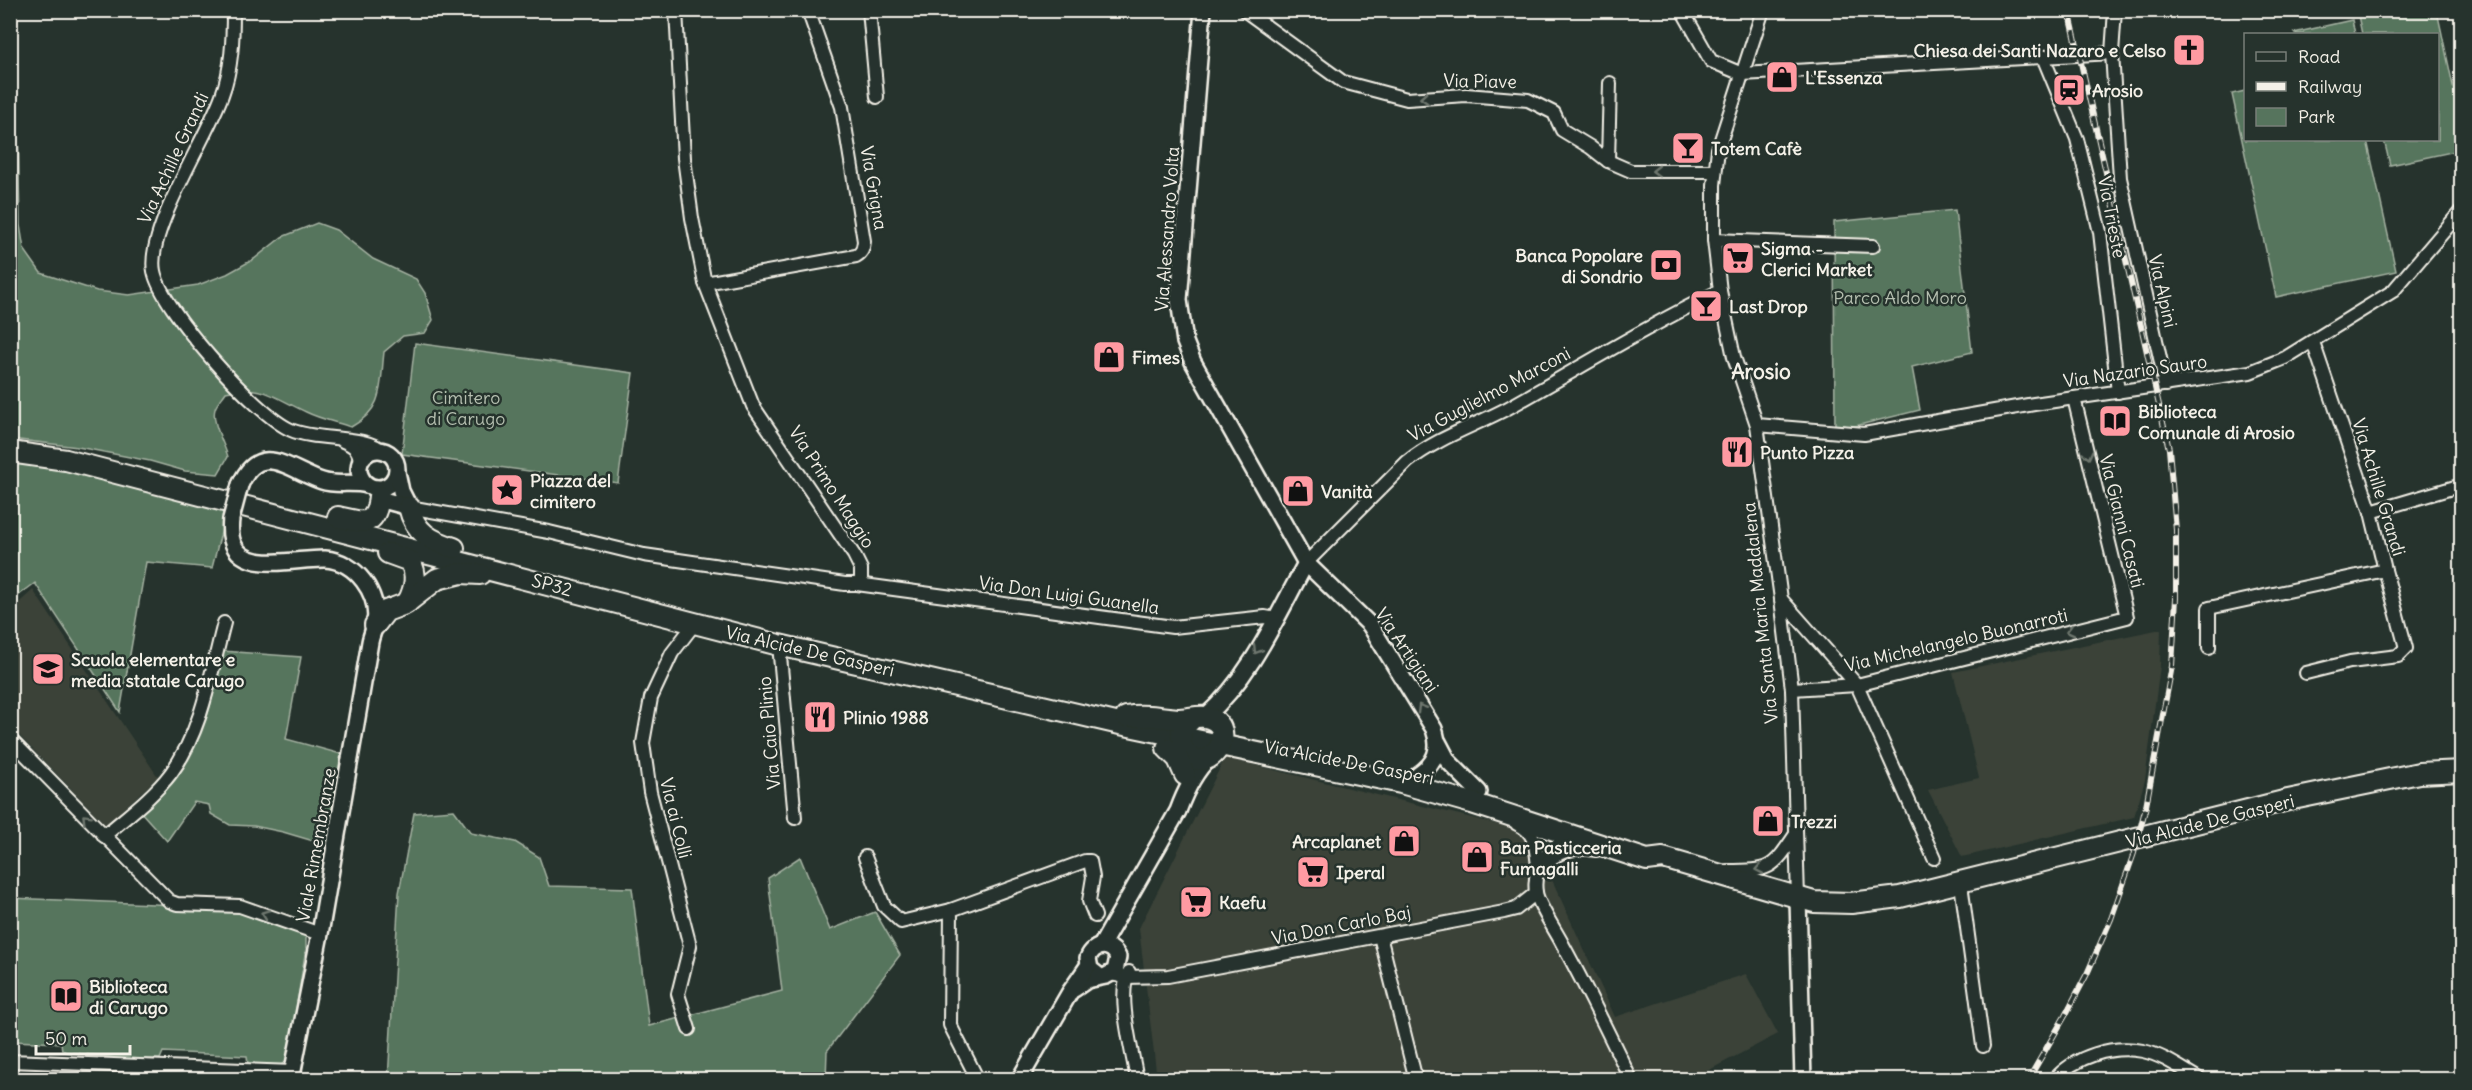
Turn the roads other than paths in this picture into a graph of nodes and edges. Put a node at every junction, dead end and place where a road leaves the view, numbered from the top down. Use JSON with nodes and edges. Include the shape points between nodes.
{"nodes":[{"id":1,"x":233,"y":10,"type":"edge"},
{"id":2,"x":676,"y":10,"type":"edge"},
{"id":3,"x":808,"y":10,"type":"edge"},
{"id":4,"x":869,"y":10,"type":"edge"},
{"id":5,"x":1203,"y":10,"type":"edge"},
{"id":6,"x":1244,"y":10,"type":"edge"},
{"id":7,"x":1682,"y":10,"type":"edge"},
{"id":8,"x":1763,"y":10,"type":"edge"},
{"id":9,"x":2115,"y":10,"type":"edge"},
{"id":10,"x":2112,"y":53,"type":"junction"},
{"id":11,"x":2043,"y":57,"type":"junction"},
{"id":12,"x":1742,"y":74,"type":"junction"},
{"id":13,"x":1610,"y":83,"type":"dead end"},
{"id":14,"x":877,"y":97,"type":"dead end"},
{"id":15,"x":1608,"y":161,"type":"junction"},
{"id":16,"x":1715,"y":171,"type":"junction"},
{"id":17,"x":2462,"y":210,"type":"edge"},
{"id":18,"x":1714,"y":240,"type":"junction"},
{"id":19,"x":1873,"y":246,"type":"dead end"},
{"id":20,"x":705,"y":283,"type":"junction"},
{"id":21,"x":1720,"y":291,"type":"junction"},
{"id":22,"x":2313,"y":342,"type":"junction"},
{"id":23,"x":2166,"y":385,"type":"junction"},
{"id":24,"x":2118,"y":392,"type":"junction"},
{"id":25,"x":2074,"y":398,"type":"junction"},
{"id":26,"x":1757,"y":425,"type":"junction"},
{"id":27,"x":342,"y":440,"type":"junction"},
{"id":28,"x":382,"y":451,"type":"junction"},
{"id":29,"x":10,"y":452,"type":"edge"},
{"id":30,"x":396,"y":472,"type":"junction"},
{"id":31,"x":365,"y":481,"type":"junction"},
{"id":32,"x":2462,"y":486,"type":"edge"},
{"id":33,"x":409,"y":507,"type":"junction"},
{"id":34,"x":253,"y":508,"type":"junction"},
{"id":35,"x":2371,"y":512,"type":"junction"},
{"id":36,"x":288,"y":517,"type":"junction"},
{"id":37,"x":1306,"y":563,"type":"junction"},
{"id":38,"x":2385,"y":570,"type":"junction"},
{"id":39,"x":509,"y":574,"type":"junction"},
{"id":40,"x":857,"y":584,"type":"junction"},
{"id":41,"x":597,"y":597,"type":"joint"},
{"id":42,"x":1781,"y":599,"type":"junction"},
{"id":43,"x":408,"y":602,"type":"junction"},
{"id":44,"x":2127,"y":617,"type":"joint"},
{"id":45,"x":1276,"y":619,"type":"junction"},
{"id":46,"x":224,"y":622,"type":"dead end"},
{"id":47,"x":695,"y":623,"type":"junction"},
{"id":48,"x":375,"y":625,"type":"junction"},
{"id":49,"x":779,"y":645,"type":"junction"},
{"id":50,"x":2209,"y":648,"type":"dead end"},
{"id":51,"x":2306,"y":674,"type":"dead end"},
{"id":52,"x":1857,"y":685,"type":"junction"},
{"id":53,"x":1792,"y":689,"type":"junction"},
{"id":54,"x":1121,"y":721,"type":"junction"},
{"id":55,"x":1188,"y":731,"type":"junction"},
{"id":56,"x":10,"y":739,"type":"edge"},
{"id":57,"x":1438,"y":742,"type":"junction"},
{"id":58,"x":1218,"y":746,"type":"junction"},
{"id":59,"x":2462,"y":771,"type":"edge"},
{"id":60,"x":1185,"y":775,"type":"junction"},
{"id":61,"x":1409,"y":779,"type":"junction"},
{"id":62,"x":1479,"y":792,"type":"junction"},
{"id":63,"x":1184,"y":795,"type":"junction"},
{"id":64,"x":795,"y":818,"type":"dead end"},
{"id":65,"x":1796,"y":834,"type":"junction"},
{"id":66,"x":104,"y":836,"type":"junction"},
{"id":67,"x":1579,"y":842,"type":"junction"},
{"id":68,"x":1651,"y":854,"type":"junction"},
{"id":69,"x":864,"y":857,"type":"dead end"},
{"id":70,"x":1934,"y":858,"type":"dead end"},
{"id":71,"x":1539,"y":871,"type":"junction"},
{"id":72,"x":1707,"y":871,"type":"junction"},
{"id":73,"x":1961,"y":884,"type":"junction"},
{"id":74,"x":1536,"y":893,"type":"junction"},
{"id":75,"x":1798,"y":899,"type":"junction"},
{"id":76,"x":951,"y":910,"type":"junction"},
{"id":77,"x":1095,"y":916,"type":"dead end"},
{"id":78,"x":320,"y":934,"type":"junction"},
{"id":79,"x":1380,"y":936,"type":"junction"},
{"id":80,"x":1110,"y":966,"type":"junction"},
{"id":81,"x":1125,"y":1008,"type":"junction"},
{"id":82,"x":688,"y":1029,"type":"dead end"},
{"id":83,"x":1983,"y":1046,"type":"dead end"},
{"id":84,"x":10,"y":1061,"type":"edge"},
{"id":85,"x":292,"y":1076,"type":"edge"},
{"id":86,"x":978,"y":1080,"type":"edge"},
{"id":87,"x":1019,"y":1080,"type":"edge"},
{"id":88,"x":1137,"y":1080,"type":"edge"},
{"id":89,"x":1416,"y":1080,"type":"edge"},
{"id":90,"x":1631,"y":1080,"type":"edge"},
{"id":91,"x":1803,"y":1080,"type":"edge"},
{"id":92,"x":2054,"y":1080,"type":"edge"},
{"id":93,"x":2201,"y":1080,"type":"edge"}],
"edges":[{"from":1,"to":27,"type":"street","name":"Via Achille Grandi","via":[[225,88],[158,233],[153,270],[163,295],[183,324],[265,414],[307,436]]},
{"from":2,"to":20,"type":"street","name":"Via Primo Maggio","via":[[683,148]]},
{"from":3,"to":20,"type":"street","name":"Via Grigna","via":[[842,107],[863,248],[856,256]]},
{"from":4,"to":14,"type":"street"},
{"from":5,"to":37,"type":"street","name":"Via Alessandro Volta","via":[[1179,300],[1181,323],[1193,362]]},
{"from":15,"to":6,"type":"street","name":"Via Piave","one_way":true,"via":[[1562,130],[1554,113],[1528,100],[1466,95],[1407,99],[1343,82]]},
{"from":7,"to":12,"type":"street","via":[[1711,61]]},
{"from":8,"to":12,"type":"street","name":"Via Santa Maria Maddalena"},
{"from":9,"to":10,"type":"street","name":"Via Alpini"},
{"from":10,"to":11,"type":"street"},
{"from":10,"to":23,"type":"street","name":"Via Alpini","via":[[2120,178]]},
{"from":11,"to":12,"type":"street"},
{"from":11,"to":24,"type":"street","name":"Via Trieste","via":[[2076,139],[2100,232]]},
{"from":12,"to":16,"type":"street","name":"Via Santa Maria Maddalena","via":[[1718,149]]},
{"from":13,"to":15,"type":"street"},
{"from":16,"to":15,"type":"street","name":"Via Piave","one_way":true,"via":[[1631,171]]},
{"from":16,"to":18,"type":"street","name":"Via Santa Maria Maddalena"},
{"from":17,"to":22,"type":"street","name":"Via Nazario Sauro","via":[[2393,291]]},
{"from":18,"to":19,"type":"street"},
{"from":18,"to":21,"type":"street","name":"Via Santa Maria Maddalena"},
{"from":20,"to":40,"type":"street","name":"Via Primo Maggio","via":[[753,406],[854,555],[862,575]]},
{"from":21,"to":26,"type":"street","name":"Via Santa Maria Maddalena","via":[[1734,357]]},
{"from":21,"to":37,"type":"street","name":"Via Guglielmo Marconi","via":[[1504,410],[1421,451]]},
{"from":22,"to":23,"type":"street","name":"Via Nazario Sauro","via":[[2250,372]]},
{"from":22,"to":35,"type":"street","name":"Via Achille Grandi"},
{"from":23,"to":24,"type":"street","name":"Via Nazario Sauro"},
{"from":24,"to":25,"type":"street","name":"Via Nazario Sauro"},
{"from":25,"to":26,"type":"street","name":"Via Nazario Sauro","via":[[1864,434]]},
{"from":25,"to":44,"type":"street","name":"Via Gianni Casati","one_way":true},
{"from":26,"to":42,"type":"street","name":"Via Santa Maria Maddalena"},
{"from":27,"to":28,"type":"street","name":"Via Achille Grandi","via":[[365,441]]},
{"from":27,"to":31,"type":"street","via":[[357,448]]},
{"from":28,"to":30,"type":"street","via":[[395,461]]},
{"from":28,"to":31,"type":"street","via":[[366,455]]},
{"from":29,"to":34,"type":"main road","number":"SP32","via":[[66,460]]},
{"from":30,"to":31,"type":"street","via":[[387,485]]},
{"from":30,"to":33,"type":"street"},
{"from":31,"to":33,"type":"street","via":[[390,503]]},
{"from":31,"to":34,"type":"main road","via":[[375,515],[363,522],[282,505]]},
{"from":31,"to":48,"type":"street","bridge":true,"via":[[330,483],[282,463],[256,464],[240,484],[230,527],[235,546],[253,561],[333,560],[356,572],[369,590]]},
{"from":32,"to":35,"type":"street"},
{"from":33,"to":39,"type":"main road","via":[[419,530],[434,542],[487,558]]},
{"from":33,"to":40,"type":"street","via":[[549,532],[644,555]]},
{"from":34,"to":36,"type":"main road","number":"SP32"},
{"from":35,"to":38,"type":"street","name":"Via Achille Grandi"},
{"from":36,"to":39,"type":"main road","number":"SP32"},
{"from":36,"to":43,"type":"main road","via":[[304,530],[410,561],[415,580]]},
{"from":37,"to":45,"type":"street","name":"Via Guglielmo Marconi"},
{"from":57,"to":37,"type":"street","name":"Via Artigiani","one_way":true,"via":[[1434,729],[1370,625]]},
{"from":38,"to":50,"type":"street","name":"Via Achille Grandi","via":[[2209,608]]},
{"from":38,"to":51,"type":"street","via":[[2406,648],[2398,656],[2350,662]]},
{"from":39,"to":41,"type":"main road","name":"SP32","number":"SP32"},
{"from":39,"to":43,"type":"main road","via":[[451,575],[432,582]]},
{"from":40,"to":45,"type":"street","name":"Via Don Luigi Guanella","via":[[1173,627]]},
{"from":41,"to":47,"type":"main road","name":"Via Alcide De Gasperi","number":"SP32"},
{"from":42,"to":52,"type":"street"},
{"from":42,"to":53,"type":"street","name":"Via Santa Maria Maddalena"},
{"from":43,"to":48,"type":"main road","via":[[386,611]]},
{"from":44,"to":52,"type":"street","name":"Via Michelangelo Buonarroti","one_way":true},
{"from":45,"to":55,"type":"street","name":"Via Guglielmo Marconi","one_way":true,"via":[[1233,690]]},
{"from":46,"to":66,"type":"street","via":[[196,722],[181,757],[160,786]]},
{"from":47,"to":49,"type":"main road","name":"Via Alcide De Gasperi","number":"SP32"},
{"from":47,"to":82,"type":"street","name":"Via ai Colli","via":[[672,653],[651,698],[642,743],[650,792],[690,946],[678,994]]},
{"from":48,"to":78,"type":"street","name":"Viale Rimembranze"},
{"from":49,"to":54,"type":"main road","name":"Via Alcide De Gasperi","number":"SP32"},
{"from":49,"to":64,"type":"street","name":"Via Caio Plinio"},
{"from":52,"to":53,"type":"street","name":"Via Michelangelo Buonarroti"},
{"from":52,"to":70,"type":"street"},
{"from":53,"to":65,"type":"street","name":"Via Santa Maria Maddalena"},
{"from":54,"to":55,"type":"main road","name":"Via Alcide De Gasperi","number":"SP32"},
{"from":54,"to":60,"type":"main road","via":[[1128,732],[1169,749]]},
{"from":55,"to":58,"type":"main road","name":"Via Alcide De Gasperi","number":"SP32"},
{"from":55,"to":58,"type":"main road","via":[[1217,725]]},
{"from":55,"to":60,"type":"street"},
{"from":66,"to":56,"type":"street","one_way":true},
{"from":57,"to":61,"type":"street","via":[[1430,766]]},
{"from":57,"to":62,"type":"street","name":"Via Artigiani","via":[[1448,761]]},
{"from":58,"to":61,"type":"main road","name":"Via Alcide De Gasperi","number":"SP32"},
{"from":58,"to":61,"type":"main road","name":"Via Alcide De Gasperi","number":"SP32"},
{"from":58,"to":63,"type":"street"},
{"from":59,"to":73,"type":"main road","name":"Via Alcide De Gasperi","number":"SP32","via":[[2419,773],[2288,800]]},
{"from":60,"to":63,"type":"street"},
{"from":61,"to":62,"type":"main road","name":"Via Alcide De Gasperi","number":"SP32"},
{"from":61,"to":67,"type":"main road","name":"Via Alcide De Gasperi","number":"SP32"},
{"from":61,"to":71,"type":"street","name":"Via Alcide De Gasperi","via":[[1412,792],[1530,832]]},
{"from":62,"to":68,"type":"main road","name":"Via Alcide De Gasperi","number":"SP32"},
{"from":63,"to":80,"type":"street","via":[[1179,811],[1116,920]]},
{"from":65,"to":72,"type":"street","one_way":true,"via":[[1778,861],[1766,869]]},
{"from":65,"to":75,"type":"street","name":"Via Santa Maria Maddalena"},
{"from":78,"to":66,"type":"street","one_way":true,"via":[[240,906],[169,901]]},
{"from":67,"to":68,"type":"main road","name":"Via Alcide De Gasperi","via":[[1601,837]]},
{"from":67,"to":71,"type":"street","via":[[1563,841],[1549,850]]},
{"from":68,"to":72,"type":"main road","name":"Via Alcide De Gasperi","number":"SP32"},
{"from":69,"to":76,"type":"street","via":[[884,906],[901,922]]},
{"from":71,"to":74,"type":"street"},
{"from":72,"to":75,"type":"main road","name":"Via Alcide De Gasperi","number":"SP32"},
{"from":73,"to":75,"type":"main road","name":"Via Alcide De Gasperi","number":"SP32","via":[[1862,902]]},
{"from":73,"to":83,"type":"street"},
{"from":74,"to":79,"type":"street","name":"Via Don Carlo Baj","via":[[1516,909]]},
{"from":74,"to":90,"type":"street"},
{"from":75,"to":91,"type":"street","name":"Via Santa Maria Maddalena"},
{"from":76,"to":77,"type":"street","via":[[1090,861],[1093,868],[1089,901]]},
{"from":76,"to":86,"type":"street","via":[[950,1025]]},
{"from":78,"to":85,"type":"street","name":"Viale Rimembranze"},
{"from":79,"to":80,"type":"street","name":"Via Don Carlo Baj","via":[[1168,976],[1147,976]]},
{"from":79,"to":89,"type":"street"},
{"from":80,"to":81,"type":"street"},
{"from":80,"to":81,"type":"street"},
{"from":80,"to":87,"type":"street","via":[[1070,992]]},
{"from":81,"to":88,"type":"street"},
{"from":84,"to":85,"type":"street"},
{"from":92,"to":93,"type":"street","via":[[2067,1067],[2117,1049],[2144,1051]]}]}
